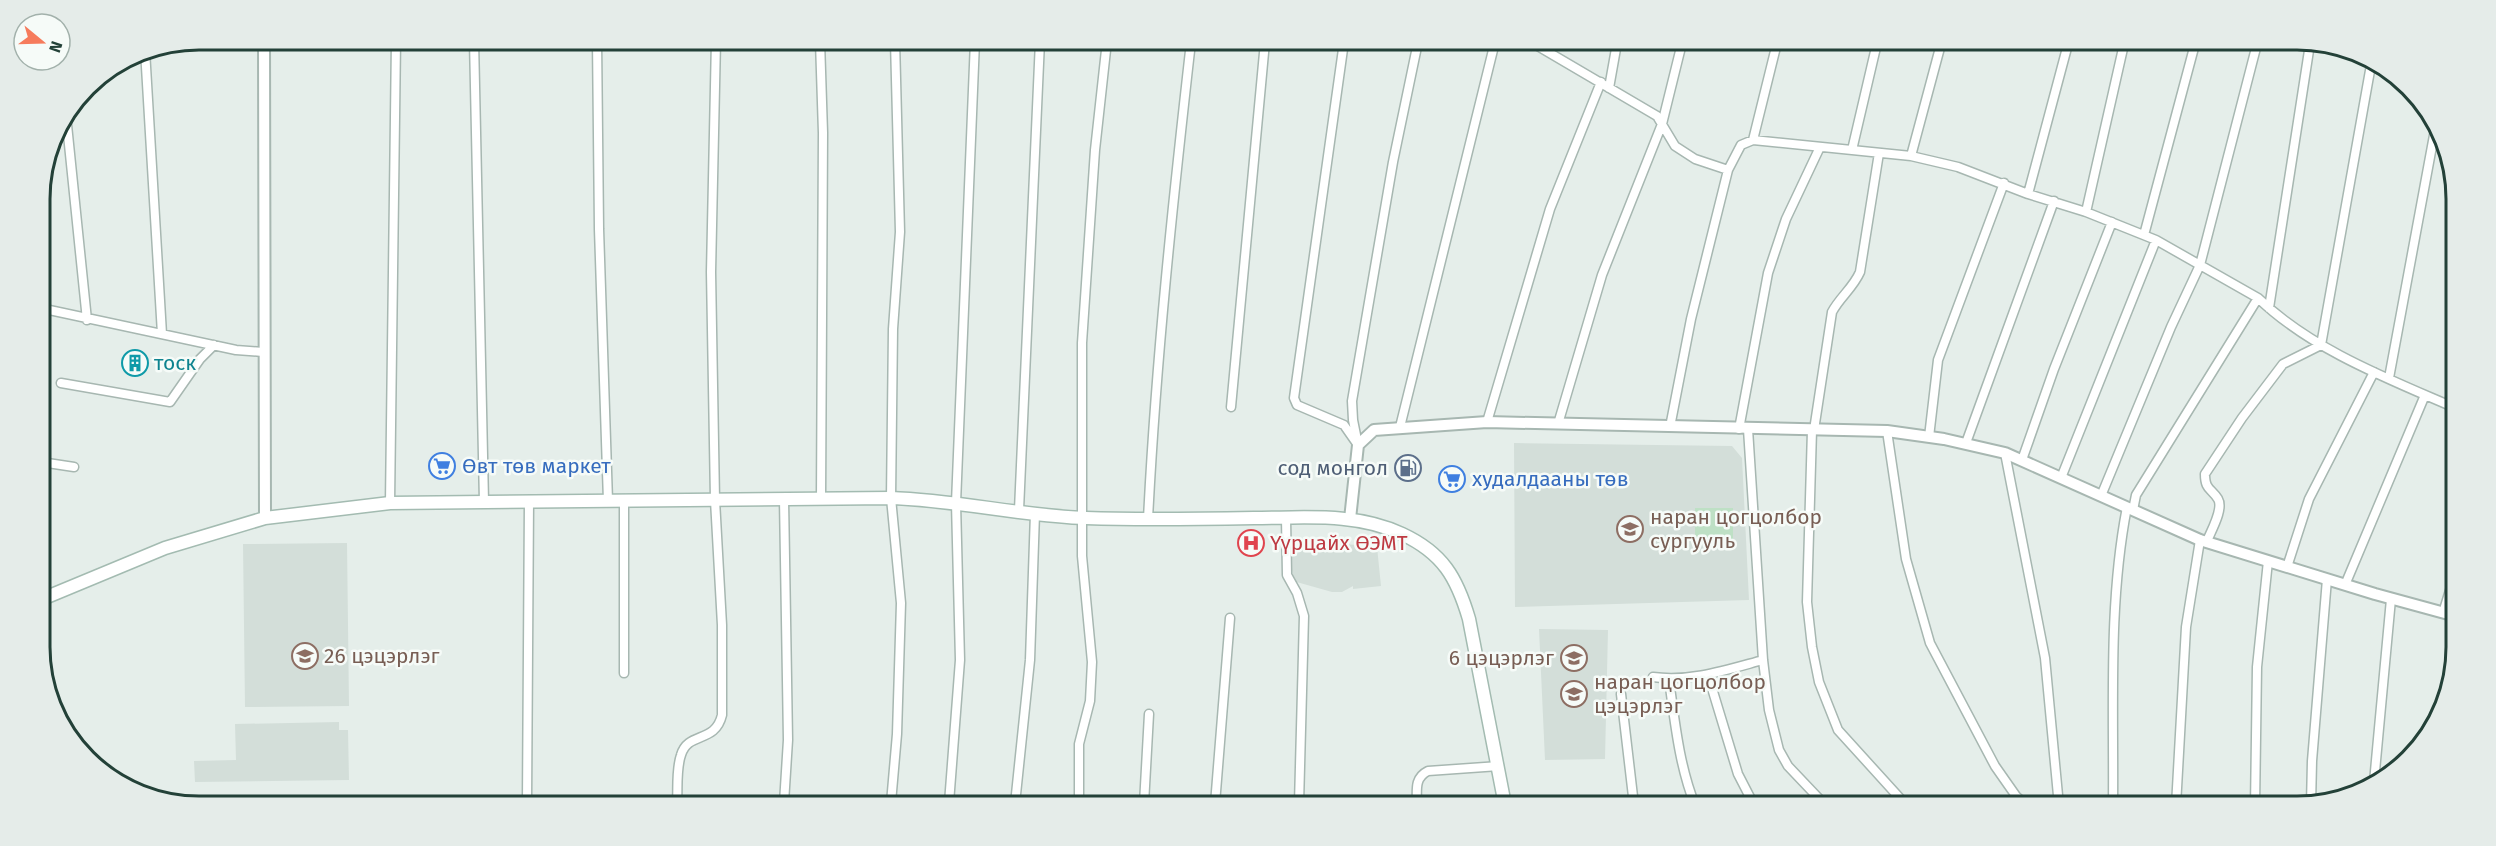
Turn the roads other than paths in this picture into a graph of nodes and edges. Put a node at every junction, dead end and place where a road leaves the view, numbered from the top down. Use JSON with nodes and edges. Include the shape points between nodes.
{"nodes":[{"id":1,"x":264,"y":50,"type":"edge"},
{"id":2,"x":396,"y":50,"type":"edge"},
{"id":3,"x":474,"y":50,"type":"edge"},
{"id":4,"x":597,"y":50,"type":"edge"},
{"id":5,"x":716,"y":50,"type":"edge"},
{"id":6,"x":820,"y":50,"type":"edge"},
{"id":7,"x":895,"y":50,"type":"edge"},
{"id":8,"x":975,"y":50,"type":"edge"},
{"id":9,"x":1041,"y":50,"type":"edge"},
{"id":10,"x":1106,"y":50,"type":"edge"},
{"id":11,"x":1190,"y":50,"type":"edge"},
{"id":12,"x":1264,"y":50,"type":"edge"},
{"id":13,"x":1343,"y":50,"type":"edge"},
{"id":14,"x":1416,"y":50,"type":"edge"},
{"id":15,"x":1493,"y":50,"type":"edge"},
{"id":16,"x":1551,"y":50,"type":"edge"},
{"id":17,"x":1616,"y":50,"type":"edge"},
{"id":18,"x":1680,"y":50,"type":"edge"},
{"id":19,"x":1776,"y":50,"type":"edge"},
{"id":20,"x":1875,"y":50,"type":"edge"},
{"id":21,"x":1939,"y":50,"type":"edge"},
{"id":22,"x":2066,"y":50,"type":"edge"},
{"id":23,"x":2123,"y":50,"type":"edge"},
{"id":24,"x":2193,"y":50,"type":"edge"},
{"id":25,"x":2255,"y":50,"type":"edge"},
{"id":26,"x":2309,"y":51,"type":"edge"},
{"id":27,"x":146,"y":59,"type":"edge"},
{"id":28,"x":2370,"y":69,"type":"edge"},
{"id":29,"x":1601,"y":81,"type":"junction"},
{"id":30,"x":1609,"y":88,"type":"junction"},
{"id":31,"x":1662,"y":124,"type":"junction"},
{"id":32,"x":67,"y":129,"type":"edge"},
{"id":33,"x":2433,"y":138,"type":"edge"},
{"id":34,"x":1753,"y":140,"type":"junction"},
{"id":35,"x":1820,"y":147,"type":"junction"},
{"id":36,"x":1852,"y":150,"type":"junction"},
{"id":37,"x":1879,"y":153,"type":"junction"},
{"id":38,"x":1911,"y":156,"type":"junction"},
{"id":39,"x":1728,"y":170,"type":"junction"},
{"id":40,"x":2004,"y":183,"type":"junction"},
{"id":41,"x":2028,"y":194,"type":"junction"},
{"id":42,"x":2054,"y":201,"type":"junction"},
{"id":43,"x":2086,"y":212,"type":"junction"},
{"id":44,"x":2112,"y":222,"type":"junction"},
{"id":45,"x":2145,"y":236,"type":"junction"},
{"id":46,"x":2156,"y":240,"type":"junction"},
{"id":47,"x":2200,"y":265,"type":"junction"},
{"id":48,"x":2258,"y":298,"type":"junction"},
{"id":49,"x":2269,"y":308,"type":"junction"},
{"id":50,"x":50,"y":311,"type":"edge"},
{"id":51,"x":87,"y":320,"type":"junction"},
{"id":52,"x":162,"y":334,"type":"junction"},
{"id":53,"x":214,"y":345,"type":"junction"},
{"id":54,"x":2321,"y":345,"type":"junction"},
{"id":55,"x":263,"y":352,"type":"junction"},
{"id":56,"x":2374,"y":372,"type":"junction"},
{"id":57,"x":2389,"y":378,"type":"junction"},
{"id":58,"x":62,"y":383,"type":"dead end"},
{"id":59,"x":2425,"y":395,"type":"junction"},
{"id":60,"x":2446,"y":404,"type":"edge"},
{"id":61,"x":1232,"y":407,"type":"dead end"},
{"id":62,"x":1487,"y":422,"type":"junction"},
{"id":63,"x":1558,"y":424,"type":"junction"},
{"id":64,"x":1400,"y":427,"type":"junction"},
{"id":65,"x":1670,"y":427,"type":"junction"},
{"id":66,"x":1743,"y":429,"type":"junction"},
{"id":67,"x":1813,"y":430,"type":"junction"},
{"id":68,"x":1887,"y":431,"type":"junction"},
{"id":69,"x":1929,"y":437,"type":"junction"},
{"id":70,"x":1966,"y":443,"type":"junction"},
{"id":71,"x":1359,"y":446,"type":"junction"},
{"id":72,"x":2005,"y":453,"type":"junction"},
{"id":73,"x":2022,"y":460,"type":"junction"},
{"id":74,"x":50,"y":463,"type":"edge"},
{"id":75,"x":74,"y":467,"type":"dead end"},
{"id":76,"x":2061,"y":478,"type":"junction"},
{"id":77,"x":2101,"y":496,"type":"junction"},
{"id":78,"x":891,"y":498,"type":"junction"},
{"id":79,"x":784,"y":499,"type":"junction"},
{"id":80,"x":821,"y":499,"type":"junction"},
{"id":81,"x":529,"y":500,"type":"junction"},
{"id":82,"x":715,"y":500,"type":"junction"},
{"id":83,"x":608,"y":501,"type":"junction"},
{"id":84,"x":624,"y":501,"type":"junction"},
{"id":85,"x":484,"y":502,"type":"junction"},
{"id":86,"x":956,"y":502,"type":"junction"},
{"id":87,"x":390,"y":503,"type":"junction"},
{"id":88,"x":2130,"y":508,"type":"junction"},
{"id":89,"x":1020,"y":510,"type":"junction"},
{"id":90,"x":1035,"y":513,"type":"junction"},
{"id":91,"x":265,"y":518,"type":"junction"},
{"id":92,"x":1083,"y":518,"type":"junction"},
{"id":93,"x":1286,"y":518,"type":"junction"},
{"id":94,"x":1148,"y":519,"type":"junction"},
{"id":95,"x":1350,"y":519,"type":"junction"},
{"id":96,"x":2204,"y":540,"type":"junction"},
{"id":97,"x":2268,"y":561,"type":"junction"},
{"id":98,"x":2287,"y":567,"type":"junction"},
{"id":99,"x":2326,"y":579,"type":"junction"},
{"id":100,"x":2345,"y":585,"type":"junction"},
{"id":101,"x":50,"y":596,"type":"edge"},
{"id":102,"x":2391,"y":599,"type":"junction"},
{"id":103,"x":2446,"y":614,"type":"edge"},
{"id":104,"x":1230,"y":618,"type":"dead end"},
{"id":105,"x":1763,"y":660,"type":"junction"},
{"id":106,"x":624,"y":673,"type":"dead end"},
{"id":107,"x":1708,"y":675,"type":"junction"},
{"id":108,"x":1653,"y":677,"type":"dead end"},
{"id":109,"x":1669,"y":680,"type":"junction"},
{"id":110,"x":1621,"y":694,"type":"dead end"},
{"id":111,"x":1149,"y":714,"type":"dead end"},
{"id":112,"x":1499,"y":766,"type":"junction"},
{"id":113,"x":2375,"y":774,"type":"edge"},
{"id":114,"x":526,"y":796,"type":"edge"},
{"id":115,"x":678,"y":796,"type":"edge"},
{"id":116,"x":784,"y":796,"type":"edge"},
{"id":117,"x":892,"y":796,"type":"edge"},
{"id":118,"x":950,"y":796,"type":"edge"},
{"id":119,"x":1016,"y":796,"type":"edge"},
{"id":120,"x":1079,"y":796,"type":"edge"},
{"id":121,"x":1144,"y":796,"type":"edge"},
{"id":122,"x":1216,"y":796,"type":"edge"},
{"id":123,"x":1299,"y":796,"type":"edge"},
{"id":124,"x":1417,"y":796,"type":"edge"},
{"id":125,"x":1504,"y":796,"type":"edge"},
{"id":126,"x":1633,"y":796,"type":"edge"},
{"id":127,"x":1691,"y":796,"type":"edge"},
{"id":128,"x":1749,"y":796,"type":"edge"},
{"id":129,"x":1816,"y":796,"type":"edge"},
{"id":130,"x":1898,"y":796,"type":"edge"},
{"id":131,"x":2016,"y":796,"type":"edge"},
{"id":132,"x":2058,"y":796,"type":"edge"},
{"id":133,"x":2113,"y":796,"type":"edge"},
{"id":134,"x":2176,"y":796,"type":"edge"},
{"id":135,"x":2255,"y":796,"type":"edge"},
{"id":136,"x":2311,"y":796,"type":"edge"}],
"edges":[{"from":1,"to":55,"type":"street"},
{"from":2,"to":87,"type":"street"},
{"from":3,"to":85,"type":"street"},
{"from":4,"to":83,"type":"street"},
{"from":5,"to":82,"type":"street","via":[[711,272]]},
{"from":6,"to":80,"type":"street"},
{"from":7,"to":78,"type":"street","via":[[900,232],[893,329]]},
{"from":8,"to":86,"type":"street"},
{"from":9,"to":89,"type":"street"},
{"from":10,"to":92,"type":"street","via":[[1082,343]]},
{"from":11,"to":94,"type":"street","via":[[1176,169]]},
{"from":12,"to":61,"type":"street"},
{"from":13,"to":71,"type":"street","via":[[1294,398],[1297,405],[1344,425]]},
{"from":14,"to":71,"type":"street","via":[[1352,401]]},
{"from":15,"to":64,"type":"street"},
{"from":16,"to":29,"type":"street"},
{"from":17,"to":30,"type":"street"},
{"from":18,"to":31,"type":"street"},
{"from":19,"to":34,"type":"street"},
{"from":20,"to":36,"type":"street"},
{"from":21,"to":38,"type":"street"},
{"from":22,"to":41,"type":"street"},
{"from":23,"to":43,"type":"street"},
{"from":24,"to":45,"type":"street"},
{"from":25,"to":47,"type":"street"},
{"from":26,"to":49,"type":"street"},
{"from":27,"to":52,"type":"street"},
{"from":28,"to":54,"type":"street"},
{"from":29,"to":30,"type":"street"},
{"from":29,"to":62,"type":"street","via":[[1551,209]]},
{"from":30,"to":31,"type":"street","via":[[1657,116]]},
{"from":31,"to":39,"type":"street","via":[[1675,146],[1695,159]]},
{"from":31,"to":63,"type":"street","via":[[1602,275]]},
{"from":32,"to":51,"type":"street"},
{"from":33,"to":57,"type":"street"},
{"from":34,"to":35,"type":"street"},
{"from":34,"to":39,"type":"street","via":[[1741,145]]},
{"from":35,"to":36,"type":"street"},
{"from":35,"to":66,"type":"street","via":[[1786,219],[1768,273]]},
{"from":36,"to":37,"type":"street"},
{"from":37,"to":38,"type":"street"},
{"from":37,"to":67,"type":"street","via":[[1860,272],[1854,286],[1832,312]]},
{"from":38,"to":40,"type":"street"},
{"from":39,"to":65,"type":"street","via":[[1690,319]]},
{"from":40,"to":41,"type":"street"},
{"from":40,"to":69,"type":"street","via":[[1938,360]]},
{"from":41,"to":42,"type":"street"},
{"from":42,"to":43,"type":"street"},
{"from":42,"to":70,"type":"street"},
{"from":43,"to":44,"type":"street"},
{"from":44,"to":45,"type":"street"},
{"from":44,"to":73,"type":"street"},
{"from":45,"to":46,"type":"street"},
{"from":46,"to":47,"type":"street"},
{"from":46,"to":76,"type":"street"},
{"from":47,"to":48,"type":"street"},
{"from":47,"to":77,"type":"street"},
{"from":48,"to":49,"type":"street"},
{"from":48,"to":88,"type":"street"},
{"from":49,"to":54,"type":"street"},
{"from":50,"to":51,"type":"street"},
{"from":51,"to":52,"type":"street"},
{"from":52,"to":53,"type":"street"},
{"from":53,"to":55,"type":"street"},
{"from":53,"to":58,"type":"street","via":[[170,402]]},
{"from":54,"to":56,"type":"street"},
{"from":54,"to":96,"type":"street","via":[[2283,364],[2205,474],[2205,483],[2220,506]]},
{"from":55,"to":91,"type":"street"},
{"from":56,"to":57,"type":"street"},
{"from":56,"to":98,"type":"street","via":[[2309,499]]},
{"from":57,"to":59,"type":"street"},
{"from":59,"to":60,"type":"street"},
{"from":59,"to":100,"type":"street"},
{"from":62,"to":63,"type":"street"},
{"from":62,"to":64,"type":"street"},
{"from":63,"to":65,"type":"street"},
{"from":64,"to":71,"type":"street","via":[[1374,430]]},
{"from":65,"to":66,"type":"street"},
{"from":66,"to":67,"type":"street"},
{"from":66,"to":105,"type":"street"},
{"from":67,"to":68,"type":"street"},
{"from":67,"to":130,"type":"street","via":[[1807,602],[1819,682],[1838,730]]},
{"from":68,"to":69,"type":"street"},
{"from":68,"to":131,"type":"street","via":[[1906,559],[1930,643],[1995,766]]},
{"from":69,"to":70,"type":"street"},
{"from":70,"to":72,"type":"street"},
{"from":71,"to":95,"type":"street"},
{"from":72,"to":73,"type":"street"},
{"from":72,"to":132,"type":"street","via":[[2045,658]]},
{"from":73,"to":76,"type":"street"},
{"from":74,"to":75,"type":"street"},
{"from":76,"to":77,"type":"street"},
{"from":77,"to":88,"type":"street"},
{"from":78,"to":80,"type":"main road"},
{"from":78,"to":86,"type":"main road"},
{"from":78,"to":117,"type":"street","via":[[901,603]]},
{"from":79,"to":80,"type":"main road"},
{"from":79,"to":82,"type":"main road"},
{"from":79,"to":116,"type":"street","via":[[788,740]]},
{"from":81,"to":83,"type":"main road"},
{"from":81,"to":85,"type":"main road"},
{"from":81,"to":114,"type":"street"},
{"from":82,"to":84,"type":"main road"},
{"from":82,"to":115,"type":"street","via":[[722,715],[713,733],[687,745],[681,755]]},
{"from":83,"to":84,"type":"main road"},
{"from":84,"to":106,"type":"street"},
{"from":85,"to":87,"type":"main road"},
{"from":86,"to":89,"type":"main road"},
{"from":86,"to":118,"type":"street","via":[[960,660]]},
{"from":87,"to":91,"type":"main road"},
{"from":88,"to":96,"type":"street"},
{"from":88,"to":133,"type":"street","via":[[2120,542]]},
{"from":89,"to":90,"type":"main road"},
{"from":90,"to":92,"type":"main road"},
{"from":90,"to":119,"type":"street","via":[[1030,660]]},
{"from":91,"to":101,"type":"main road","via":[[165,548]]},
{"from":92,"to":94,"type":"main road"},
{"from":92,"to":120,"type":"street","via":[[1082,556],[1092,662],[1089,701],[1079,744]]},
{"from":93,"to":94,"type":"main road"},
{"from":93,"to":95,"type":"main road"},
{"from":93,"to":123,"type":"street","via":[[1287,575],[1304,616]]},
{"from":95,"to":112,"type":"main road","via":[[1395,531],[1423,545],[1453,575],[1469,619]]},
{"from":96,"to":97,"type":"street"},
{"from":96,"to":134,"type":"street","via":[[2186,627]]},
{"from":97,"to":98,"type":"street"},
{"from":97,"to":135,"type":"street","via":[[2258,668]]},
{"from":98,"to":99,"type":"street"},
{"from":99,"to":100,"type":"street"},
{"from":99,"to":136,"type":"street"},
{"from":100,"to":102,"type":"street"},
{"from":102,"to":103,"type":"street"},
{"from":102,"to":113,"type":"street"},
{"from":104,"to":122,"type":"street"},
{"from":105,"to":107,"type":"street"},
{"from":105,"to":129,"type":"street","via":[[1779,750],[1788,766]]},
{"from":107,"to":109,"type":"street"},
{"from":107,"to":128,"type":"street","via":[[1738,774]]},
{"from":108,"to":109,"type":"street"},
{"from":109,"to":127,"type":"street"},
{"from":110,"to":126,"type":"street"},
{"from":111,"to":121,"type":"street"},
{"from":112,"to":124,"type":"street","via":[[1428,771],[1417,781]]},
{"from":112,"to":125,"type":"main road"}]}
